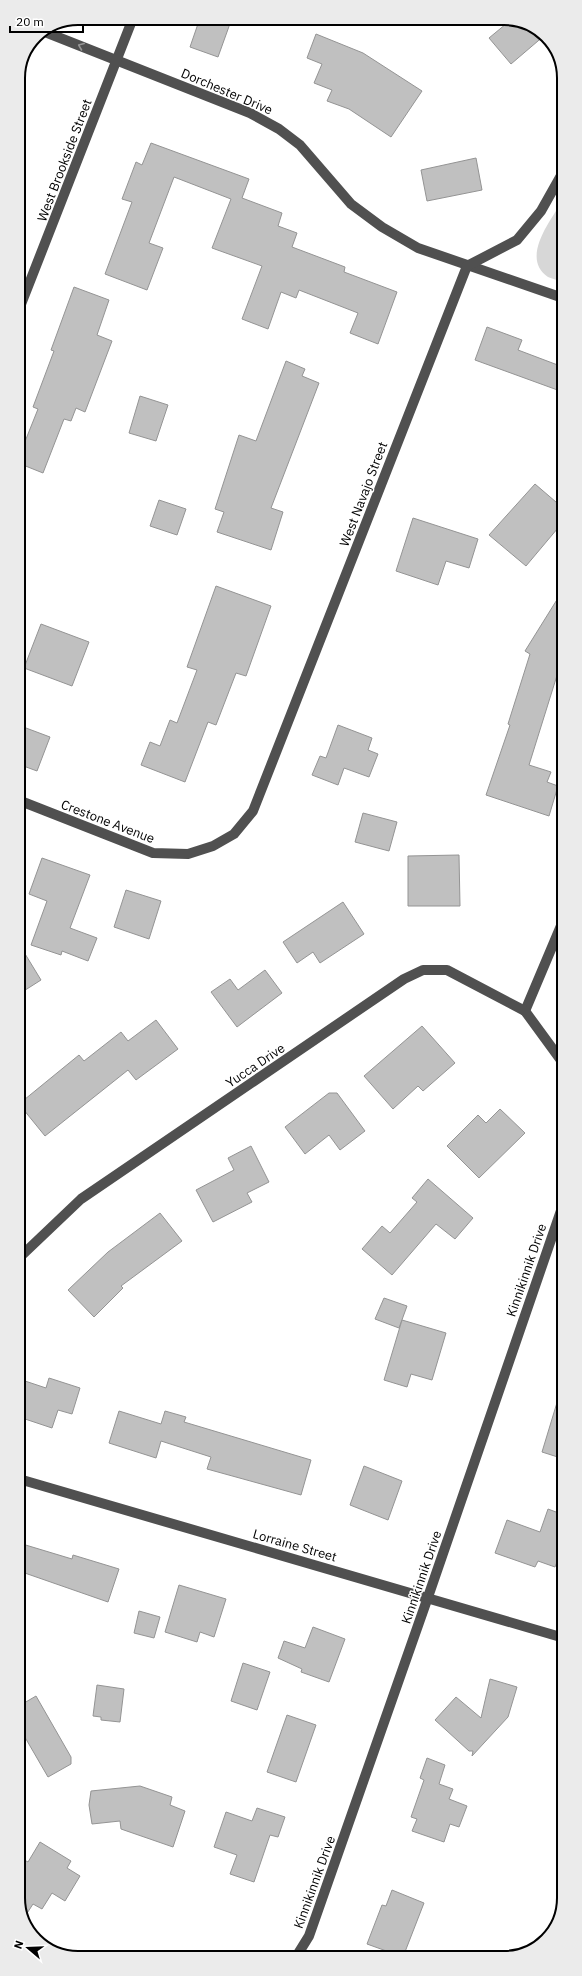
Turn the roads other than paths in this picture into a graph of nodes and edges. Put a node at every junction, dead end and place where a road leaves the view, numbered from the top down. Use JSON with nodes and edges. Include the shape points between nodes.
{"nodes":[{"id":1,"x":130,"y":25,"type":"edge"},
{"id":2,"x":49,"y":34,"type":"edge"},
{"id":3,"x":117,"y":60,"type":"junction"},
{"id":4,"x":557,"y":183,"type":"edge"},
{"id":5,"x":467,"y":266,"type":"junction"},
{"id":6,"x":25,"y":294,"type":"edge"},
{"id":7,"x":557,"y":296,"type":"edge"},
{"id":8,"x":25,"y":803,"type":"edge"},
{"id":9,"x":213,"y":846,"type":"joint"},
{"id":10,"x":557,"y":935,"type":"edge"},
{"id":11,"x":524,"y":1012,"type":"junction"},
{"id":12,"x":557,"y":1055,"type":"edge"},
{"id":13,"x":557,"y":1222,"type":"edge"},
{"id":14,"x":25,"y":1252,"type":"edge"},
{"id":15,"x":25,"y":1481,"type":"edge"},
{"id":16,"x":428,"y":1597,"type":"junction"},
{"id":17,"x":557,"y":1636,"type":"edge"},
{"id":18,"x":300,"y":1951,"type":"edge"}],
"edges":[{"from":1,"to":3,"type":"street","name":"West Brookside Street"},
{"from":3,"to":2,"type":"street","name":"Dorchester Drive","one_way":true},
{"from":3,"to":5,"type":"street","name":"Dorchester Drive","via":[[250,113],[279,129],[300,145],[350,204],[418,248]]},
{"from":3,"to":6,"type":"street","name":"West Brookside Street"},
{"from":4,"to":5,"type":"street","via":[[541,211],[517,240]]},
{"from":5,"to":7,"type":"street","name":"Dorchester Drive"},
{"from":5,"to":9,"type":"street","name":"West Navajo Street","via":[[253,811],[234,834]]},
{"from":8,"to":9,"type":"street","name":"Crestone Avenue","via":[[153,853],[188,854]]},
{"from":10,"to":11,"type":"street"},
{"from":11,"to":12,"type":"street"},
{"from":11,"to":14,"type":"street","name":"Yucca Drive","via":[[447,970],[423,970],[404,979],[81,1200]]},
{"from":13,"to":16,"type":"street","name":"Kinnikinnik Drive"},
{"from":15,"to":16,"type":"street","name":"Lorraine Street"},
{"from":16,"to":17,"type":"street","name":"Lorraine Street"},
{"from":16,"to":18,"type":"street","name":"Kinnikinnik Drive","via":[[309,1936]]}]}
